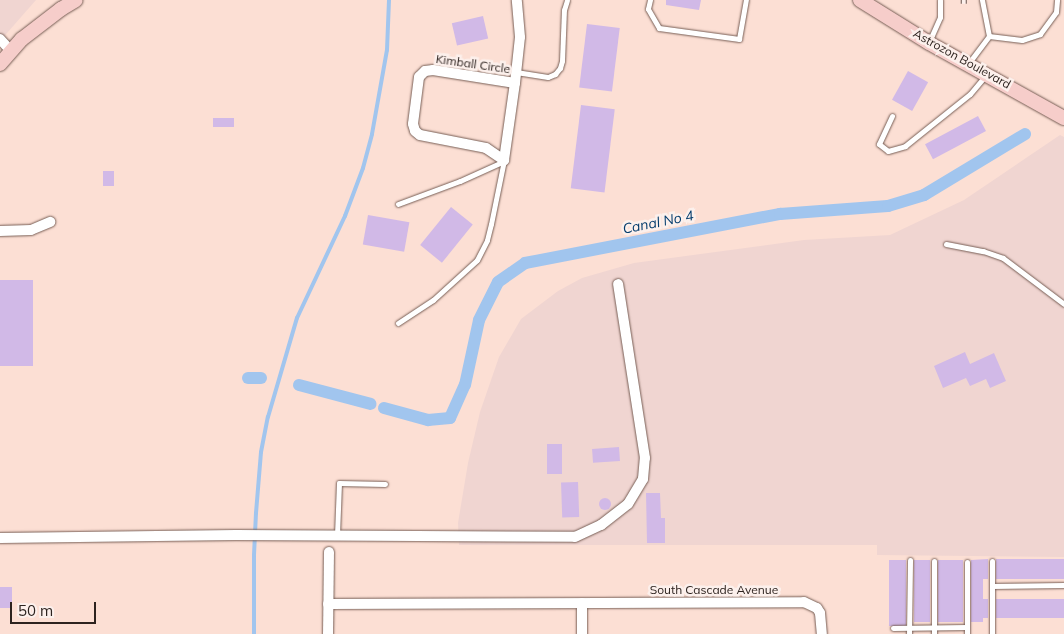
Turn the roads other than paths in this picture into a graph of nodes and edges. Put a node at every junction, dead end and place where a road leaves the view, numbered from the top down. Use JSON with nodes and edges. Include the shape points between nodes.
{"nodes":[{"id":1,"x":76,"y":0,"type":"edge"},
{"id":2,"x":517,"y":0,"type":"edge"},
{"id":3,"x":568,"y":0,"type":"edge"},
{"id":4,"x":650,"y":0,"type":"edge"},
{"id":5,"x":746,"y":0,"type":"edge"},
{"id":6,"x":860,"y":0,"type":"edge"},
{"id":7,"x":940,"y":0,"type":"edge"},
{"id":8,"x":982,"y":0,"type":"edge"},
{"id":9,"x":1057,"y":0,"type":"edge"},
{"id":10,"x":989,"y":36,"type":"junction"},
{"id":11,"x":0,"y":39,"type":"edge"},
{"id":12,"x":929,"y":43,"type":"junction"},
{"id":13,"x":10,"y":50,"type":"junction"},
{"id":14,"x":0,"y":64,"type":"edge"},
{"id":15,"x":968,"y":64,"type":"junction"},
{"id":16,"x":987,"y":74,"type":"junction"},
{"id":17,"x":515,"y":77,"type":"junction"},
{"id":18,"x":892,"y":116,"type":"dead end"},
{"id":19,"x":1064,"y":118,"type":"edge"},
{"id":20,"x":504,"y":160,"type":"junction"},
{"id":21,"x":398,"y":204,"type":"dead end"},
{"id":22,"x":50,"y":222,"type":"dead end"},
{"id":23,"x":0,"y":231,"type":"edge"},
{"id":24,"x":946,"y":244,"type":"dead end"},
{"id":25,"x":618,"y":284,"type":"dead end"},
{"id":26,"x":1064,"y":304,"type":"edge"},
{"id":27,"x":398,"y":323,"type":"dead end"},
{"id":28,"x":385,"y":484,"type":"dead end"},
{"id":29,"x":337,"y":536,"type":"junction"},
{"id":30,"x":0,"y":538,"type":"edge"},
{"id":31,"x":329,"y":552,"type":"dead end"},
{"id":32,"x":910,"y":560,"type":"dead end"},
{"id":33,"x":934,"y":561,"type":"dead end"},
{"id":34,"x":992,"y":561,"type":"dead end"},
{"id":35,"x":967,"y":562,"type":"dead end"},
{"id":36,"x":1064,"y":585,"type":"edge"},
{"id":37,"x":992,"y":586,"type":"junction"},
{"id":38,"x":582,"y":603,"type":"junction"},
{"id":39,"x":328,"y":604,"type":"junction"},
{"id":40,"x":934,"y":627,"type":"junction"},
{"id":41,"x":967,"y":627,"type":"junction"},
{"id":42,"x":893,"y":628,"type":"dead end"},
{"id":43,"x":909,"y":628,"type":"junction"},
{"id":44,"x":328,"y":634,"type":"edge"},
{"id":45,"x":582,"y":634,"type":"edge"},
{"id":46,"x":822,"y":634,"type":"edge"},
{"id":47,"x":909,"y":634,"type":"edge"},
{"id":48,"x":934,"y":634,"type":"edge"},
{"id":49,"x":967,"y":634,"type":"edge"},
{"id":50,"x":992,"y":634,"type":"edge"}],
"edges":[{"from":1,"to":13,"type":"main road"},
{"from":2,"to":17,"type":"street","name":"Kimball Circle","via":[[521,23]]},
{"from":3,"to":17,"type":"lane","via":[[564,10],[560,68],[548,77]]},
{"from":4,"to":5,"type":"lane","via":[[648,9],[659,28],[739,39]]},
{"from":6,"to":12,"type":"main road","name":"Astrozon Boulevard"},
{"from":7,"to":12,"type":"lane","via":[[940,17]]},
{"from":8,"to":10,"type":"lane"},
{"from":9,"to":10,"type":"lane","via":[[1056,12],[1040,34],[1022,40]]},
{"from":10,"to":15,"type":"lane"},
{"from":11,"to":13,"type":"street"},
{"from":12,"to":15,"type":"main road","name":"Astrozon Boulevard"},
{"from":13,"to":14,"type":"main road"},
{"from":15,"to":16,"type":"main road","name":"Astrozon Boulevard"},
{"from":16,"to":18,"type":"lane","via":[[970,94],[905,146],[888,151],[879,144]]},
{"from":16,"to":19,"type":"main road","name":"Astrozon Boulevard"},
{"from":17,"to":20,"type":"street","name":"Kimball Circle"},
{"from":17,"to":20,"type":"street","name":"Kimball Circle","via":[[433,70],[425,71],[419,77],[413,124],[420,136],[486,148]]},
{"from":20,"to":21,"type":"lane","via":[[460,181]]},
{"from":20,"to":27,"type":"lane","via":[[489,232],[476,260],[433,300]]},
{"from":22,"to":23,"type":"street","via":[[31,230]]},
{"from":24,"to":26,"type":"lane","via":[[1003,258]]},
{"from":25,"to":29,"type":"street","via":[[645,458],[643,479],[628,504],[601,525],[575,537]]},
{"from":28,"to":29,"type":"lane","via":[[338,483]]},
{"from":29,"to":30,"type":"street"},
{"from":31,"to":39,"type":"street"},
{"from":32,"to":43,"type":"lane"},
{"from":33,"to":40,"type":"lane"},
{"from":34,"to":37,"type":"lane"},
{"from":35,"to":41,"type":"lane"},
{"from":36,"to":37,"type":"lane"},
{"from":37,"to":50,"type":"lane"},
{"from":38,"to":39,"type":"street","name":"South Cascade Avenue"},
{"from":38,"to":45,"type":"street"},
{"from":38,"to":46,"type":"street","name":"South Cascade Avenue","via":[[804,602],[820,613]]},
{"from":39,"to":44,"type":"street"},
{"from":40,"to":41,"type":"lane"},
{"from":40,"to":43,"type":"lane"},
{"from":40,"to":48,"type":"lane"},
{"from":41,"to":49,"type":"lane"},
{"from":42,"to":43,"type":"lane"},
{"from":43,"to":47,"type":"lane"}]}
